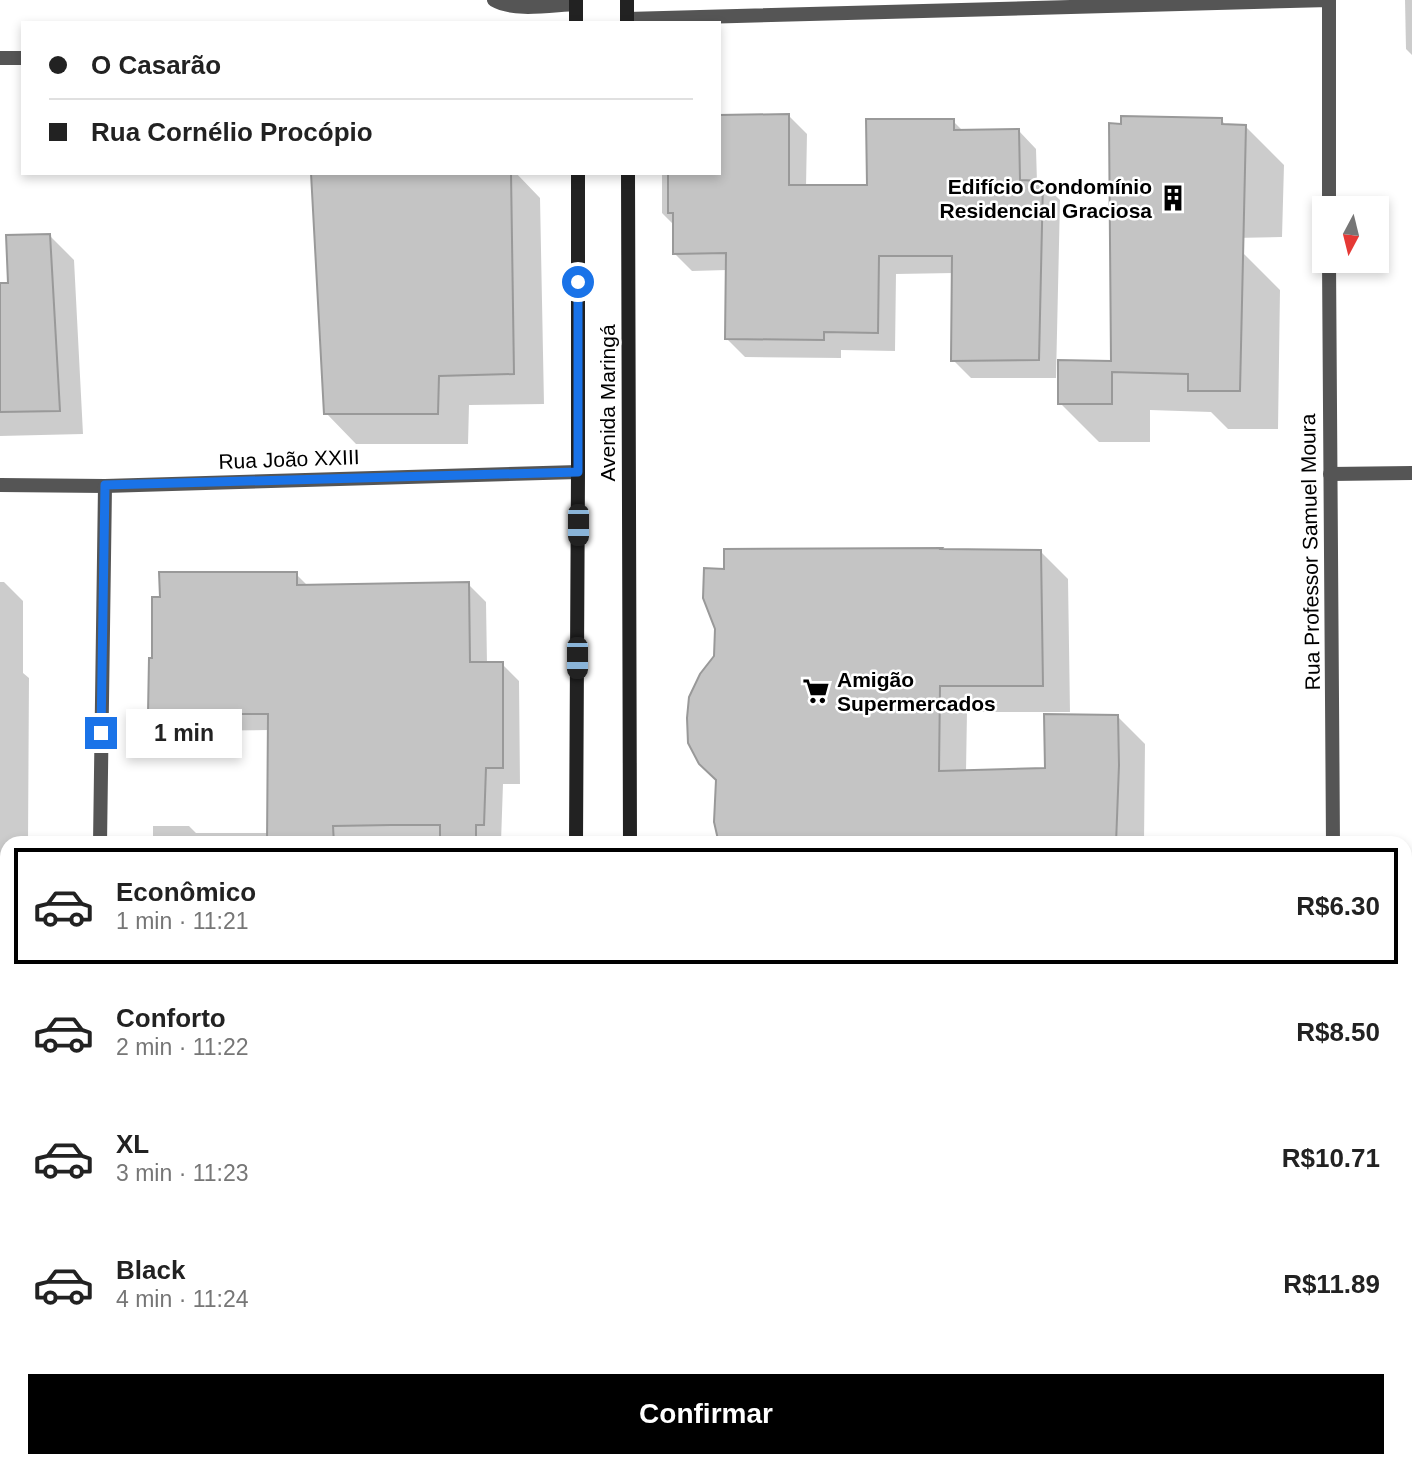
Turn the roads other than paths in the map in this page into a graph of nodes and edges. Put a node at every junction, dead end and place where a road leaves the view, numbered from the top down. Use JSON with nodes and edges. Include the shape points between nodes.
{"nodes":[{"id":1,"x":494,"y":0,"type":"edge"},
{"id":2,"x":627,"y":0,"type":"edge"},
{"id":3,"x":1329,"y":0,"type":"edge"},
{"id":4,"x":576,"y":2,"type":"edge"},
{"id":5,"x":576,"y":21,"type":"edge"},
{"id":6,"x":627,"y":21,"type":"edge"},
{"id":7,"x":0,"y":58,"type":"edge"},
{"id":8,"x":21,"y":58,"type":"edge"},
{"id":9,"x":578,"y":175,"type":"edge"},
{"id":10,"x":628,"y":175,"type":"edge"},
{"id":11,"x":1329,"y":196,"type":"edge"},
{"id":12,"x":1329,"y":273,"type":"edge"},
{"id":13,"x":578,"y":472,"type":"junction"},
{"id":14,"x":1412,"y":473,"type":"edge"},
{"id":15,"x":1330,"y":474,"type":"junction"},
{"id":16,"x":0,"y":485,"type":"edge"},
{"id":17,"x":105,"y":485,"type":"junction"},
{"id":18,"x":100,"y":836,"type":"edge"},
{"id":19,"x":576,"y":836,"type":"edge"},
{"id":20,"x":630,"y":836,"type":"edge"},
{"id":21,"x":1333,"y":836,"type":"edge"}],
"edges":[{"from":1,"to":4,"type":"street","via":[[520,7]]},
{"from":2,"to":6,"type":"main road"},
{"from":3,"to":6,"type":"street"},
{"from":3,"to":11,"type":"street"},
{"from":4,"to":5,"type":"main road"},
{"from":7,"to":8,"type":"street"},
{"from":9,"to":13,"type":"main road","name":"Avenida Maringá"},
{"from":10,"to":20,"type":"main road","name":"Avenida Maringá"},
{"from":12,"to":15,"type":"street","name":"Rua Professor Samuel Moura"},
{"from":13,"to":17,"type":"street","name":"Rua João XXIII"},
{"from":13,"to":19,"type":"main road","name":"Avenida Maringá"},
{"from":14,"to":15,"type":"street"},
{"from":15,"to":21,"type":"street","name":"Rua Professor Samuel Moura"},
{"from":16,"to":17,"type":"street","name":"Rua João XXIII"},
{"from":17,"to":18,"type":"street"}]}
